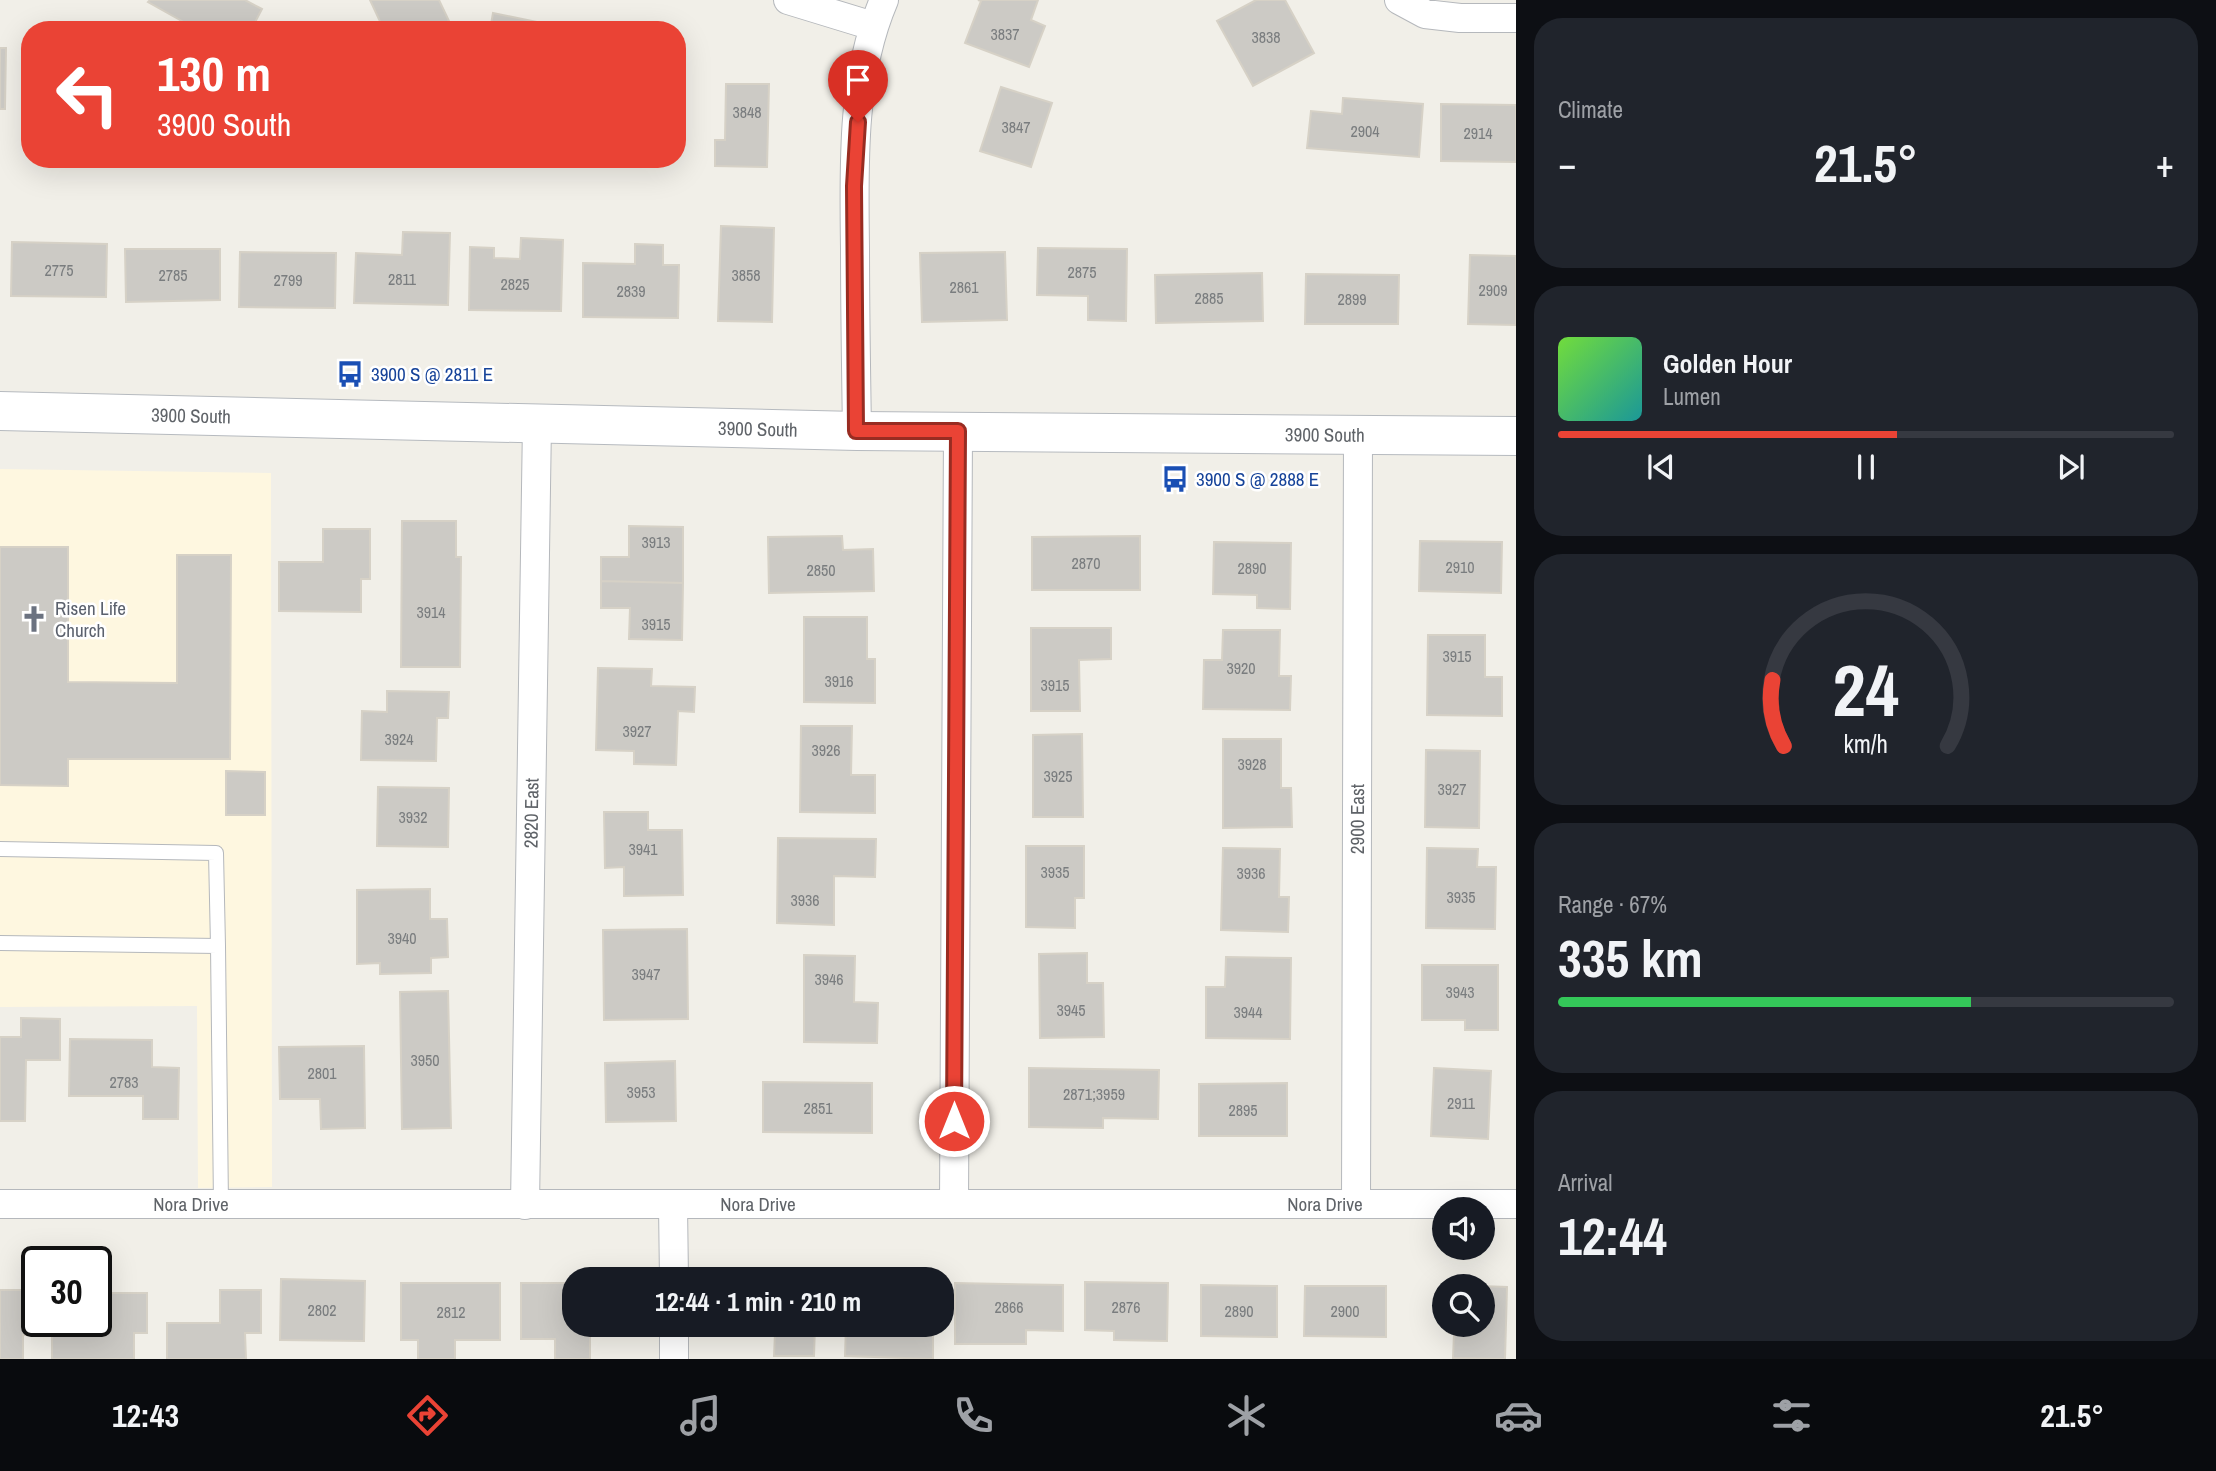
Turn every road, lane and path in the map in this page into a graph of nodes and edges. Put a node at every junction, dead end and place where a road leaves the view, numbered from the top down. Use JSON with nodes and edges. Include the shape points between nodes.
{"nodes":[{"id":1,"x":788,"y":0,"type":"edge"},
{"id":2,"x":884,"y":0,"type":"edge"},
{"id":3,"x":1399,"y":0,"type":"edge"},
{"id":4,"x":1516,"y":18,"type":"edge"},
{"id":5,"x":873,"y":26,"type":"junction"},
{"id":6,"x":0,"y":411,"type":"edge"},
{"id":7,"x":537,"y":423,"type":"junction"},
{"id":8,"x":856,"y":431,"type":"junction"},
{"id":9,"x":958,"y":431,"type":"junction"},
{"id":10,"x":1358,"y":434,"type":"junction"},
{"id":11,"x":1516,"y":436,"type":"edge"},
{"id":12,"x":0,"y":849,"type":"edge"},
{"id":13,"x":0,"y":943,"type":"edge"},
{"id":14,"x":218,"y":946,"type":"junction"},
{"id":15,"x":0,"y":1204,"type":"edge"},
{"id":16,"x":954,"y":1204,"type":"junction"},
{"id":17,"x":1356,"y":1204,"type":"junction"},
{"id":18,"x":1516,"y":1204,"type":"edge"},
{"id":19,"x":221,"y":1205,"type":"junction"},
{"id":20,"x":525,"y":1205,"type":"junction"},
{"id":21,"x":673,"y":1205,"type":"junction"},
{"id":22,"x":674,"y":1267,"type":"edge"},
{"id":23,"x":674,"y":1337,"type":"edge"},
{"id":24,"x":674,"y":1359,"type":"edge"}],
"edges":[{"from":1,"to":5,"type":"street"},
{"from":2,"to":5,"type":"street"},
{"from":3,"to":4,"type":"street","via":[[1425,14]]},
{"from":5,"to":8,"type":"street","via":[[859,102],[854,186]]},
{"from":6,"to":7,"type":"main road","name":"3900 South"},
{"from":7,"to":8,"type":"main road","name":"3900 South"},
{"from":7,"to":20,"type":"street","name":"2820 East"},
{"from":8,"to":9,"type":"main road","name":"3900 South"},
{"from":9,"to":10,"type":"main road","name":"3900 South"},
{"from":9,"to":16,"type":"street"},
{"from":10,"to":11,"type":"main road","name":"3900 South"},
{"from":10,"to":17,"type":"street","name":"2900 East"},
{"from":12,"to":14,"type":"lane","via":[[216,853]]},
{"from":13,"to":14,"type":"lane"},
{"from":14,"to":19,"type":"lane"},
{"from":15,"to":19,"type":"street","name":"Nora Drive"},
{"from":16,"to":17,"type":"street","name":"Nora Drive"},
{"from":16,"to":21,"type":"street","name":"Nora Drive"},
{"from":17,"to":18,"type":"street","name":"Nora Drive"},
{"from":19,"to":20,"type":"street","name":"Nora Drive"},
{"from":20,"to":21,"type":"street","name":"Nora Drive"},
{"from":21,"to":22,"type":"street"},
{"from":23,"to":24,"type":"street"}]}
